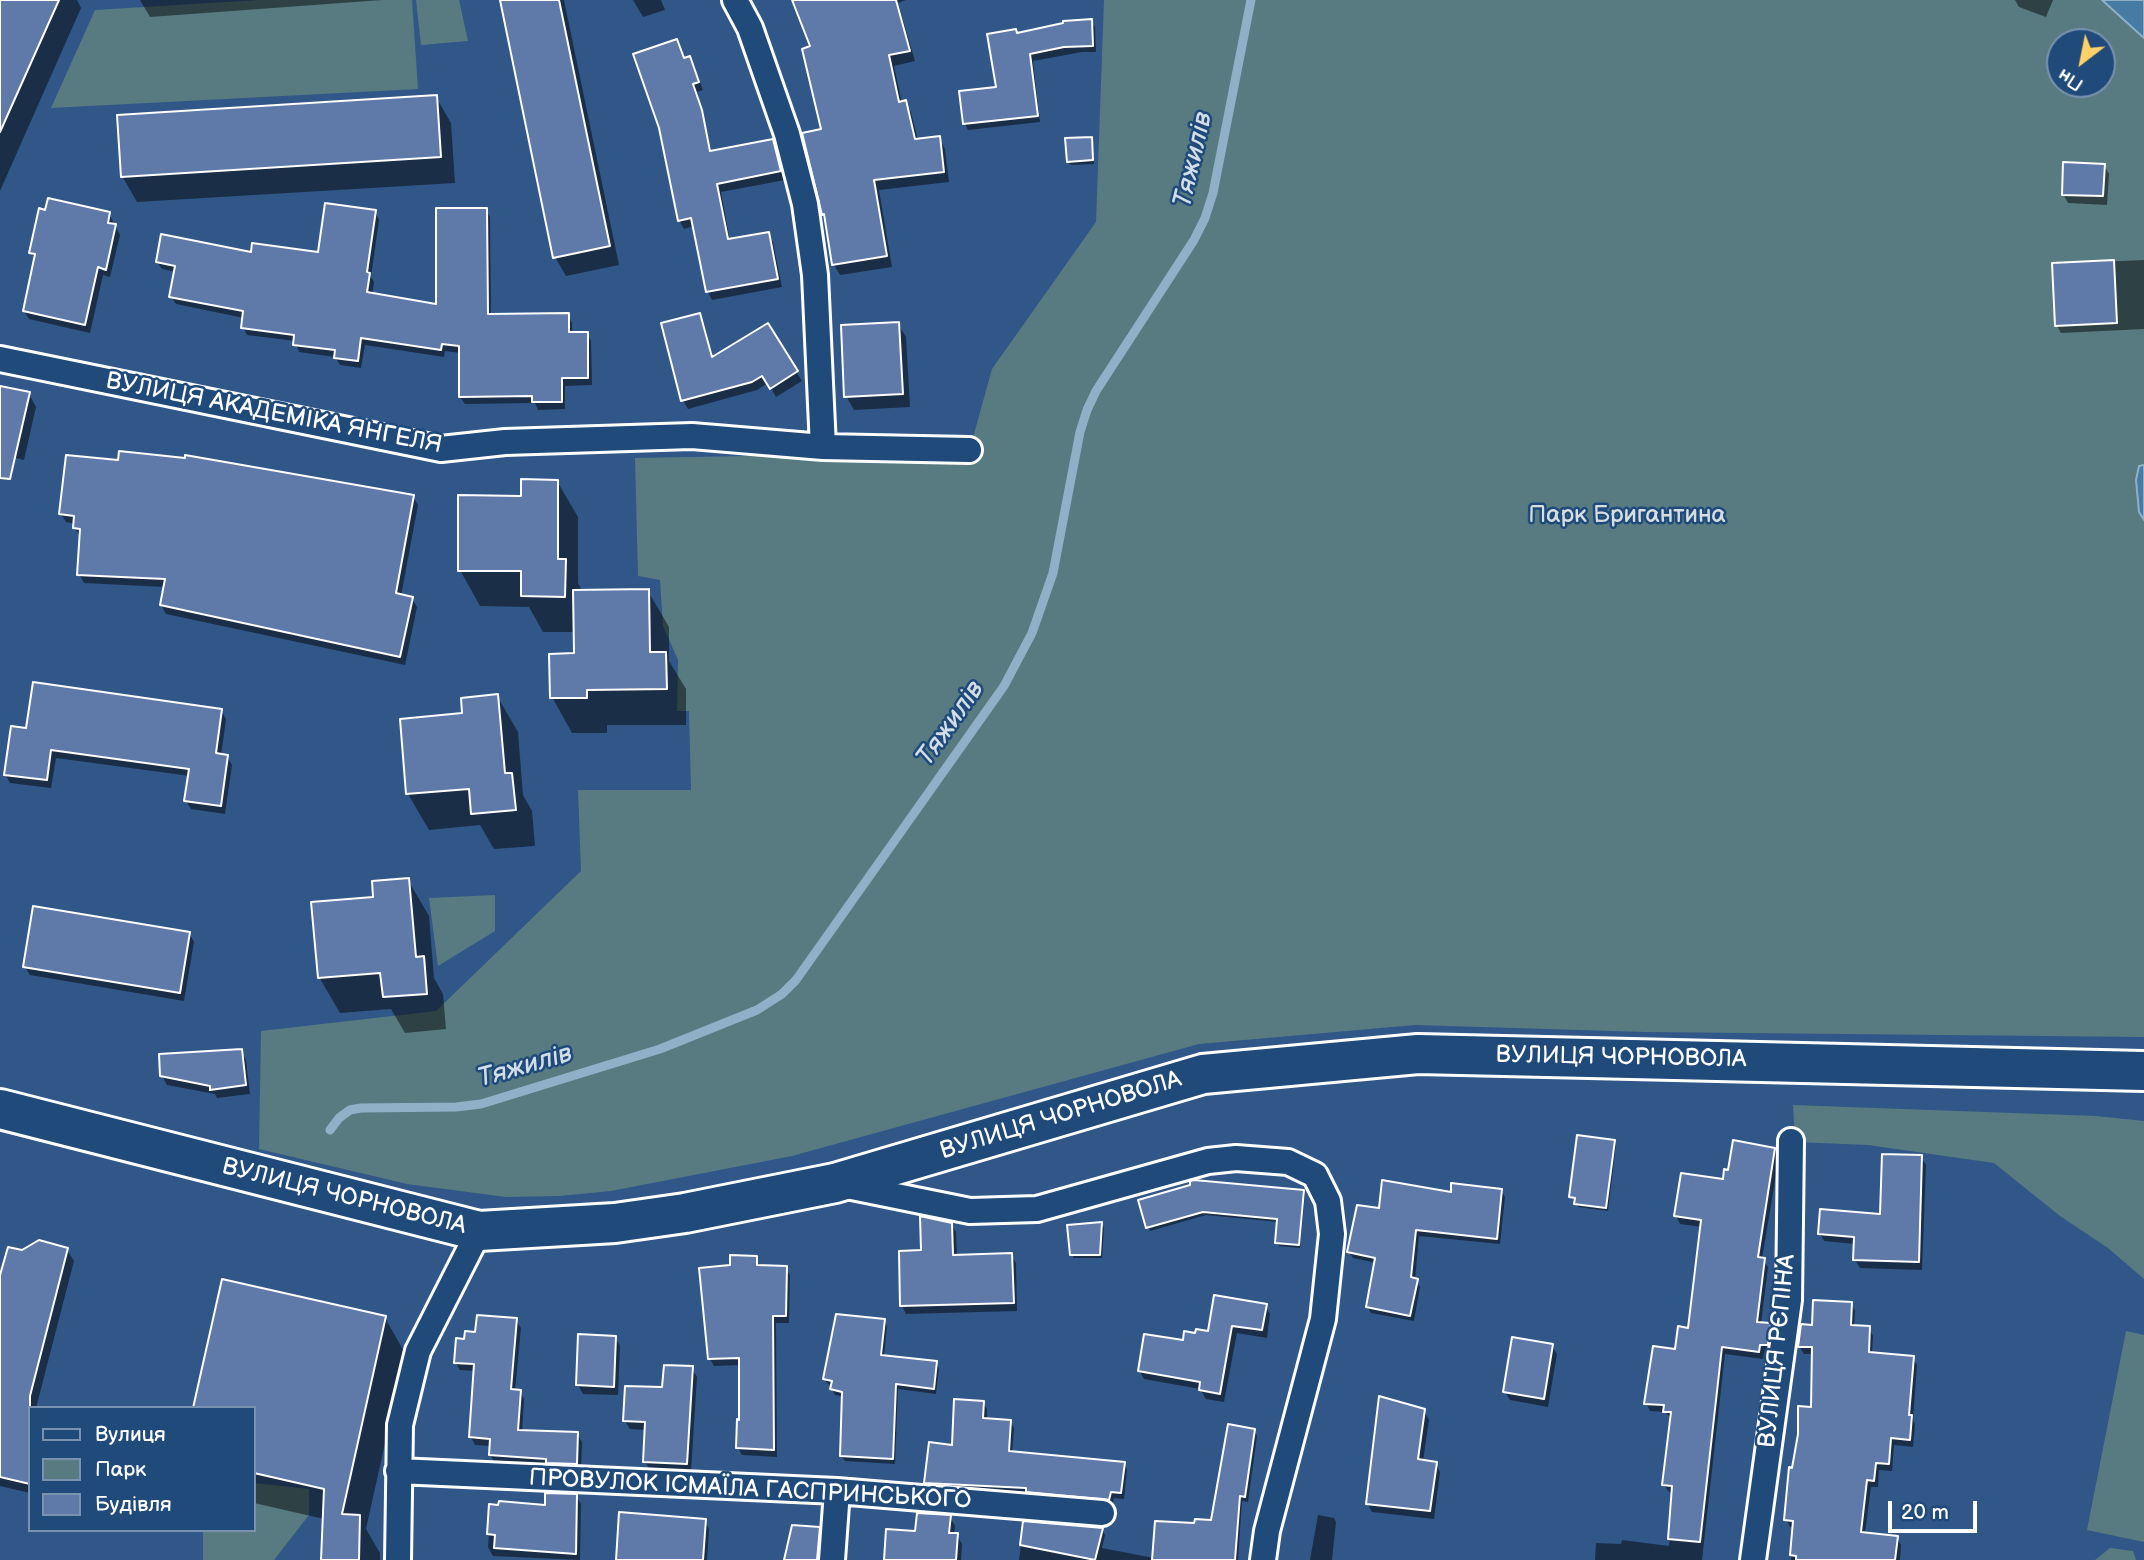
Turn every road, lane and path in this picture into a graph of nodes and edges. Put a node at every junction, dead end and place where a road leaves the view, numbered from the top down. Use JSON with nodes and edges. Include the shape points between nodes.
{"nodes":[{"id":1,"x":735,"y":0,"type":"edge"},
{"id":2,"x":0,"y":359,"type":"edge"},
{"id":3,"x":823,"y":447,"type":"junction"},
{"id":4,"x":969,"y":450,"type":"dead end"},
{"id":5,"x":2144,"y":1071,"type":"edge"},
{"id":6,"x":0,"y":1109,"type":"edge"},
{"id":7,"x":1791,"y":1141,"type":"dead end"},
{"id":8,"x":835,"y":1183,"type":"junction"},
{"id":9,"x":479,"y":1231,"type":"junction"},
{"id":10,"x":398,"y":1471,"type":"junction"},
{"id":11,"x":836,"y":1491,"type":"junction"},
{"id":12,"x":1102,"y":1513,"type":"dead end"},
{"id":13,"x":398,"y":1560,"type":"edge"},
{"id":14,"x":832,"y":1560,"type":"edge"},
{"id":15,"x":1263,"y":1560,"type":"edge"},
{"id":16,"x":1753,"y":1560,"type":"edge"}],
"edges":[{"from":1,"to":3,"type":"street","via":[[750,28],[783,122],[805,204],[815,275]]},
{"from":2,"to":3,"type":"street","name":"ВУЛИЦЯ АКАДЕМІКА ЯНГЕЛЯ","via":[[441,449],[505,442],[692,436]]},
{"from":3,"to":4,"type":"street","name":"ВУЛИЦЯ АКАДЕМІКА ЯНГЕЛЯ"},
{"from":5,"to":8,"type":"main road","name":"ВУЛИЦЯ ЧОРНОВОЛА","via":[[1418,1054],[1203,1074]]},
{"from":6,"to":9,"type":"main road","name":"ВУЛИЦЯ ЧОРНОВОЛА"},
{"from":7,"to":16,"type":"street","name":"ВУЛИЦЯ РЄПІНА","via":[[1789,1300]]},
{"from":8,"to":9,"type":"main road","name":"ВУЛИЦЯ ЧОРНОВОЛА","via":[[615,1223]]},
{"from":8,"to":15,"type":"street","via":[[970,1211],[1037,1209],[1236,1158],[1288,1162],[1315,1175],[1328,1201],[1332,1234],[1322,1319]]},
{"from":9,"to":10,"type":"street","via":[[418,1351],[400,1426]]},
{"from":10,"to":11,"type":"street","name":"ПРОВУЛОК ІСМАЇЛА ГАСПРИНСЬКОГО"},
{"from":10,"to":13,"type":"street"},
{"from":11,"to":12,"type":"street","name":"ПРОВУЛОК ІСМАЇЛА ГАСПРИНСЬКОГО"},
{"from":11,"to":14,"type":"street"}]}
